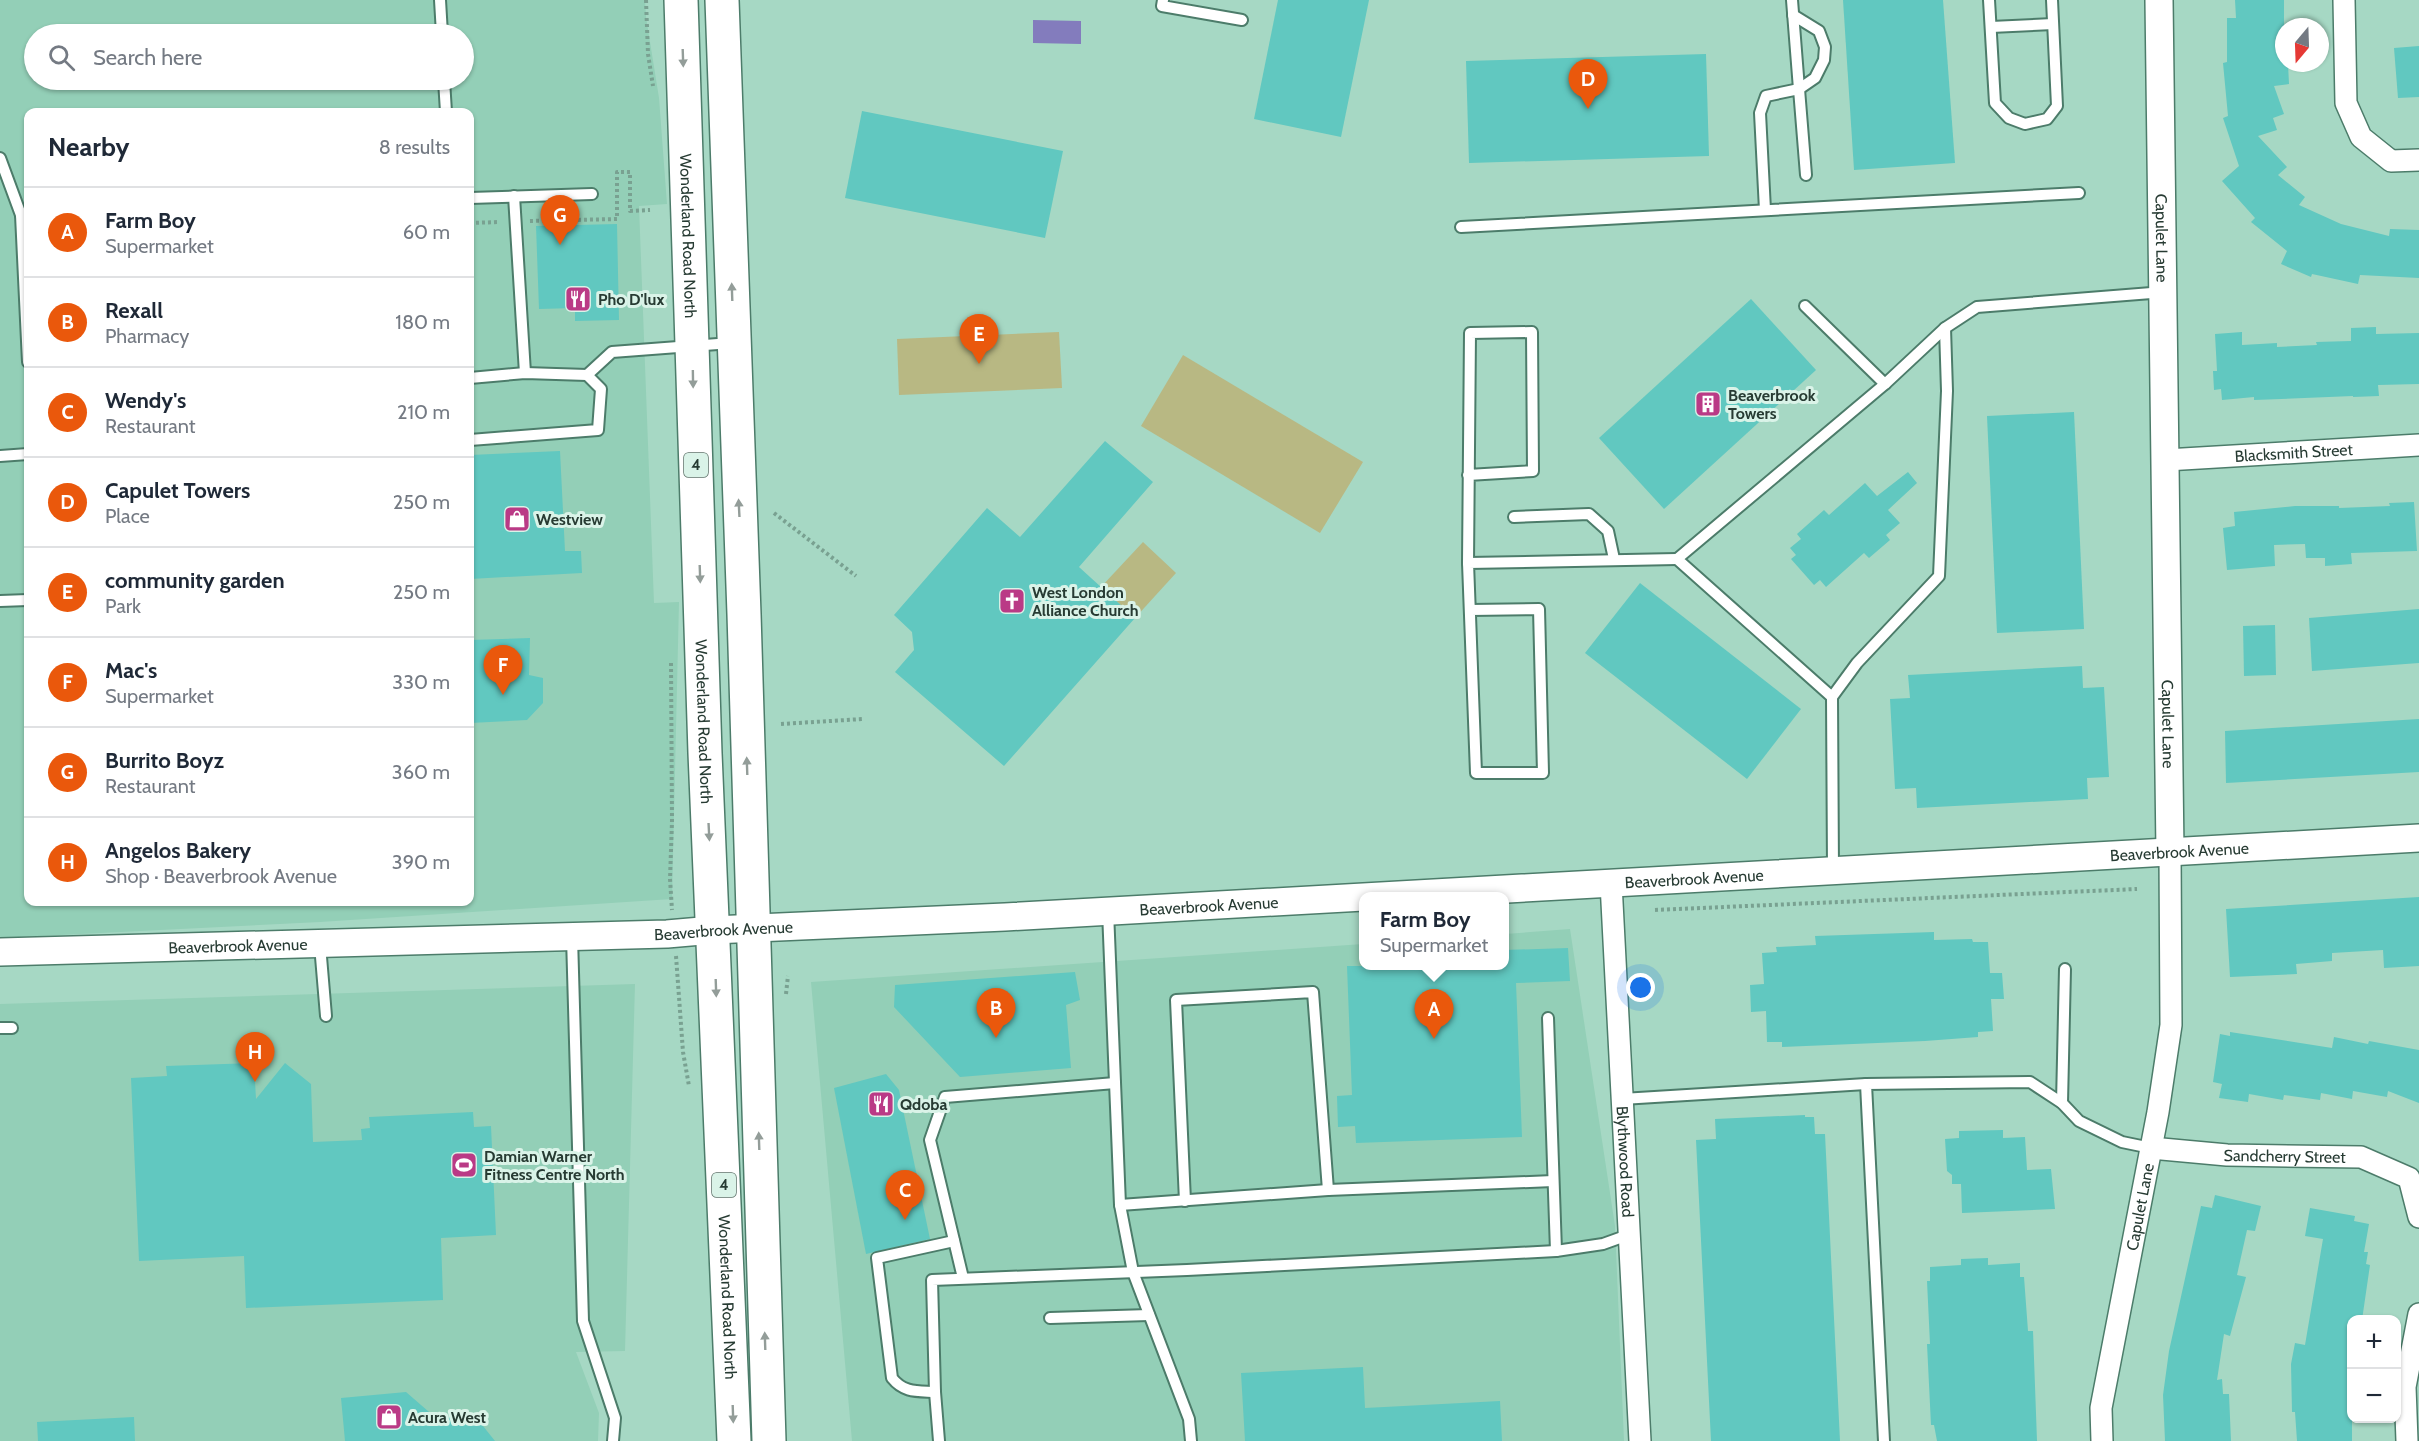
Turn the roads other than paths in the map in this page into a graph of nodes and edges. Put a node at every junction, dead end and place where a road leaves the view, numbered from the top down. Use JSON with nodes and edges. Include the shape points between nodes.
{"nodes":[{"id":1,"x":440,"y":0,"type":"edge"},
{"id":2,"x":681,"y":0,"type":"edge"},
{"id":3,"x":722,"y":0,"type":"edge"},
{"id":4,"x":1163,"y":0,"type":"edge"},
{"id":5,"x":1792,"y":0,"type":"edge"},
{"id":6,"x":1989,"y":0,"type":"edge"},
{"id":7,"x":2052,"y":0,"type":"edge"},
{"id":8,"x":2159,"y":0,"type":"edge"},
{"id":9,"x":2344,"y":0,"type":"edge"},
{"id":10,"x":1793,"y":15,"type":"junction"},
{"id":11,"x":1242,"y":20,"type":"dead end"},
{"id":12,"x":441,"y":24,"type":"edge"},
{"id":13,"x":2053,"y":24,"type":"junction"},
{"id":14,"x":1991,"y":27,"type":"junction"},
{"id":15,"x":1799,"y":89,"type":"junction"},
{"id":16,"x":445,"y":90,"type":"edge"},
{"id":17,"x":446,"y":108,"type":"edge"},
{"id":18,"x":0,"y":158,"type":"edge"},
{"id":19,"x":2419,"y":160,"type":"edge"},
{"id":20,"x":1806,"y":175,"type":"dead end"},
{"id":21,"x":2079,"y":193,"type":"dead end"},
{"id":22,"x":592,"y":194,"type":"dead end"},
{"id":23,"x":514,"y":196,"type":"junction"},
{"id":24,"x":474,"y":198,"type":"edge"},
{"id":25,"x":1765,"y":210,"type":"junction"},
{"id":26,"x":24,"y":213,"type":"edge"},
{"id":27,"x":1461,"y":227,"type":"dead end"},
{"id":28,"x":2164,"y":292,"type":"junction"},
{"id":29,"x":1805,"y":306,"type":"dead end"},
{"id":30,"x":1946,"y":328,"type":"junction"},
{"id":31,"x":734,"y":342,"type":"junction"},
{"id":32,"x":693,"y":345,"type":"junction"},
{"id":33,"x":525,"y":373,"type":"junction"},
{"id":34,"x":587,"y":375,"type":"junction"},
{"id":35,"x":474,"y":378,"type":"edge"},
{"id":36,"x":1885,"y":384,"type":"junction"},
{"id":37,"x":474,"y":440,"type":"edge"},
{"id":38,"x":2419,"y":445,"type":"edge"},
{"id":39,"x":24,"y":454,"type":"edge"},
{"id":40,"x":0,"y":456,"type":"edge"},
{"id":41,"x":2166,"y":460,"type":"junction"},
{"id":42,"x":1468,"y":475,"type":"junction"},
{"id":43,"x":1514,"y":517,"type":"dead end"},
{"id":44,"x":1677,"y":559,"type":"junction"},
{"id":45,"x":1614,"y":560,"type":"junction"},
{"id":46,"x":1468,"y":562,"type":"junction"},
{"id":47,"x":24,"y":600,"type":"edge"},
{"id":48,"x":0,"y":601,"type":"edge"},
{"id":49,"x":1470,"y":610,"type":"junction"},
{"id":50,"x":1832,"y":696,"type":"junction"},
{"id":51,"x":2419,"y":838,"type":"edge"},
{"id":52,"x":2170,"y":852,"type":"junction"},
{"id":53,"x":1833,"y":870,"type":"junction"},
{"id":54,"x":1611,"y":883,"type":"junction"},
{"id":55,"x":1449,"y":892,"type":"edge"},
{"id":56,"x":1359,"y":897,"type":"edge"},
{"id":57,"x":1108,"y":911,"type":"junction"},
{"id":58,"x":753,"y":929,"type":"junction"},
{"id":59,"x":713,"y":930,"type":"junction"},
{"id":60,"x":572,"y":936,"type":"junction"},
{"id":61,"x":320,"y":944,"type":"junction"},
{"id":62,"x":0,"y":952,"type":"edge"},
{"id":63,"x":2065,"y":969,"type":"dead end"},
{"id":64,"x":326,"y":1016,"type":"dead end"},
{"id":65,"x":1548,"y":1018,"type":"dead end"},
{"id":66,"x":1115,"y":1083,"type":"junction"},
{"id":67,"x":1866,"y":1084,"type":"junction"},
{"id":68,"x":1622,"y":1099,"type":"junction"},
{"id":69,"x":2062,"y":1103,"type":"junction"},
{"id":70,"x":2151,"y":1148,"type":"junction"},
{"id":71,"x":1553,"y":1181,"type":"junction"},
{"id":72,"x":1328,"y":1190,"type":"junction"},
{"id":73,"x":1185,"y":1202,"type":"junction"},
{"id":74,"x":1120,"y":1204,"type":"junction"},
{"id":75,"x":2419,"y":1217,"type":"edge"},
{"id":76,"x":1628,"y":1235,"type":"junction"},
{"id":77,"x":954,"y":1241,"type":"junction"},
{"id":78,"x":1556,"y":1251,"type":"junction"},
{"id":79,"x":1133,"y":1272,"type":"junction"},
{"id":80,"x":963,"y":1278,"type":"junction"},
{"id":81,"x":2419,"y":1314,"type":"edge"},
{"id":82,"x":1149,"y":1315,"type":"junction"},
{"id":83,"x":1050,"y":1318,"type":"dead end"},
{"id":84,"x":935,"y":1392,"type":"junction"},
{"id":85,"x":613,"y":1441,"type":"edge"},
{"id":86,"x":734,"y":1441,"type":"edge"},
{"id":87,"x":768,"y":1441,"type":"edge"},
{"id":88,"x":939,"y":1441,"type":"edge"},
{"id":89,"x":1191,"y":1441,"type":"edge"},
{"id":90,"x":1640,"y":1441,"type":"edge"},
{"id":91,"x":1884,"y":1441,"type":"edge"},
{"id":92,"x":2102,"y":1441,"type":"edge"},
{"id":93,"x":2407,"y":1441,"type":"edge"}],
"edges":[{"from":1,"to":12,"type":"lane"},
{"from":2,"to":32,"type":"main road","name":"Wonderland Road North","number":"4","one_way":true},
{"from":31,"to":3,"type":"main road","number":"4","one_way":true},
{"from":4,"to":11,"type":"lane","via":[[1162,6]]},
{"from":5,"to":10,"type":"lane"},
{"from":6,"to":14,"type":"lane"},
{"from":7,"to":13,"type":"lane"},
{"from":8,"to":28,"type":"street","name":"Capulet Lane"},
{"from":9,"to":19,"type":"street","via":[[2346,103],[2361,137],[2391,161]]},
{"from":10,"to":15,"type":"lane"},
{"from":10,"to":15,"type":"lane","via":[[1819,31],[1825,47],[1824,60],[1815,78]]},
{"from":13,"to":14,"type":"lane"},
{"from":13,"to":14,"type":"lane","via":[[2057,106],[2047,119],[2025,124],[2009,118],[1995,103]]},
{"from":15,"to":20,"type":"lane"},
{"from":15,"to":25,"type":"lane","via":[[1766,96],[1760,113]]},
{"from":16,"to":17,"type":"lane"},
{"from":18,"to":26,"type":"lane"},
{"from":21,"to":25,"type":"lane"},
{"from":22,"to":23,"type":"lane"},
{"from":23,"to":24,"type":"lane"},
{"from":23,"to":33,"type":"lane"},
{"from":25,"to":27,"type":"lane"},
{"from":28,"to":30,"type":"lane","via":[[1977,306]]},
{"from":28,"to":41,"type":"street","name":"Capulet Lane"},
{"from":29,"to":36,"type":"lane"},
{"from":30,"to":36,"type":"lane"},
{"from":30,"to":50,"type":"lane","via":[[1939,576],[1857,663]]},
{"from":31,"to":32,"type":"lane"},
{"from":58,"to":31,"type":"main road","number":"4","one_way":true},
{"from":32,"to":34,"type":"lane","via":[[612,352]]},
{"from":32,"to":59,"type":"main road","name":"Wonderland Road North","number":"4","one_way":true},
{"from":33,"to":34,"type":"lane"},
{"from":33,"to":35,"type":"lane"},
{"from":34,"to":37,"type":"lane","via":[[601,389],[598,430]]},
{"from":36,"to":44,"type":"lane"},
{"from":38,"to":41,"type":"street","name":"Blacksmith Street"},
{"from":39,"to":40,"type":"lane"},
{"from":41,"to":52,"type":"street","name":"Capulet Lane"},
{"from":42,"to":42,"type":"lane","via":[[1470,333],[1532,332],[1533,471]]},
{"from":42,"to":46,"type":"lane"},
{"from":43,"to":45,"type":"lane","via":[[1589,514],[1608,531]]},
{"from":44,"to":45,"type":"lane"},
{"from":44,"to":50,"type":"lane"},
{"from":45,"to":46,"type":"lane"},
{"from":46,"to":49,"type":"lane"},
{"from":47,"to":48,"type":"lane"},
{"from":49,"to":49,"type":"lane","via":[[1476,773],[1543,773],[1539,609]]},
{"from":50,"to":53,"type":"lane"},
{"from":51,"to":52,"type":"street","name":"Beaverbrook Avenue"},
{"from":52,"to":53,"type":"street","name":"Beaverbrook Avenue"},
{"from":52,"to":70,"type":"street","name":"Capulet Lane","via":[[2171,1025]]},
{"from":53,"to":54,"type":"street","name":"Beaverbrook Avenue"},
{"from":54,"to":55,"type":"street","name":"Beaverbrook Avenue"},
{"from":54,"to":68,"type":"street","name":"Blythwood Road"},
{"from":56,"to":57,"type":"street","name":"Beaverbrook Avenue"},
{"from":57,"to":58,"type":"street","name":"Beaverbrook Avenue"},
{"from":57,"to":66,"type":"lane"},
{"from":58,"to":59,"type":"street","name":"Beaverbrook Avenue"},
{"from":87,"to":58,"type":"main road","number":"4","one_way":true},
{"from":59,"to":60,"type":"street","name":"Beaverbrook Avenue"},
{"from":59,"to":86,"type":"main road","name":"Wonderland Road North","number":"4","one_way":true},
{"from":60,"to":61,"type":"street","name":"Beaverbrook Avenue"},
{"from":60,"to":85,"type":"lane","via":[[584,1322],[615,1418]]},
{"from":61,"to":62,"type":"street","name":"Beaverbrook Avenue"},
{"from":61,"to":64,"type":"lane"},
{"from":63,"to":69,"type":"lane"},
{"from":65,"to":71,"type":"lane"},
{"from":66,"to":74,"type":"lane"},
{"from":66,"to":77,"type":"lane","via":[[945,1097],[930,1140]]},
{"from":67,"to":68,"type":"lane"},
{"from":67,"to":69,"type":"lane","via":[[2030,1082]]},
{"from":67,"to":91,"type":"lane"},
{"from":68,"to":76,"type":"street","name":"Blythwood Road"},
{"from":69,"to":70,"type":"lane","via":[[2079,1121],[2122,1142]]},
{"from":70,"to":75,"type":"street","name":"Sandcherry Street","via":[[2227,1155],[2361,1157],[2409,1178]]},
{"from":70,"to":92,"type":"street","name":"Capulet Lane","via":[[2101,1408]]},
{"from":71,"to":72,"type":"lane"},
{"from":71,"to":78,"type":"lane"},
{"from":72,"to":73,"type":"lane"},
{"from":72,"to":73,"type":"lane","via":[[1314,992],[1176,1000]]},
{"from":73,"to":74,"type":"lane"},
{"from":74,"to":79,"type":"lane"},
{"from":76,"to":78,"type":"lane","via":[[1603,1244]]},
{"from":76,"to":90,"type":"street","name":"Blythwood Road"},
{"from":77,"to":80,"type":"lane"},
{"from":77,"to":84,"type":"lane","via":[[877,1258],[892,1378],[900,1388],[909,1391]]},
{"from":78,"to":79,"type":"lane"},
{"from":79,"to":80,"type":"lane"},
{"from":79,"to":82,"type":"lane"},
{"from":80,"to":84,"type":"lane","via":[[932,1280]]},
{"from":81,"to":93,"type":"street","via":[[2405,1387]]},
{"from":82,"to":83,"type":"lane"},
{"from":82,"to":89,"type":"lane","via":[[1189,1419]]},
{"from":84,"to":88,"type":"lane"}]}
